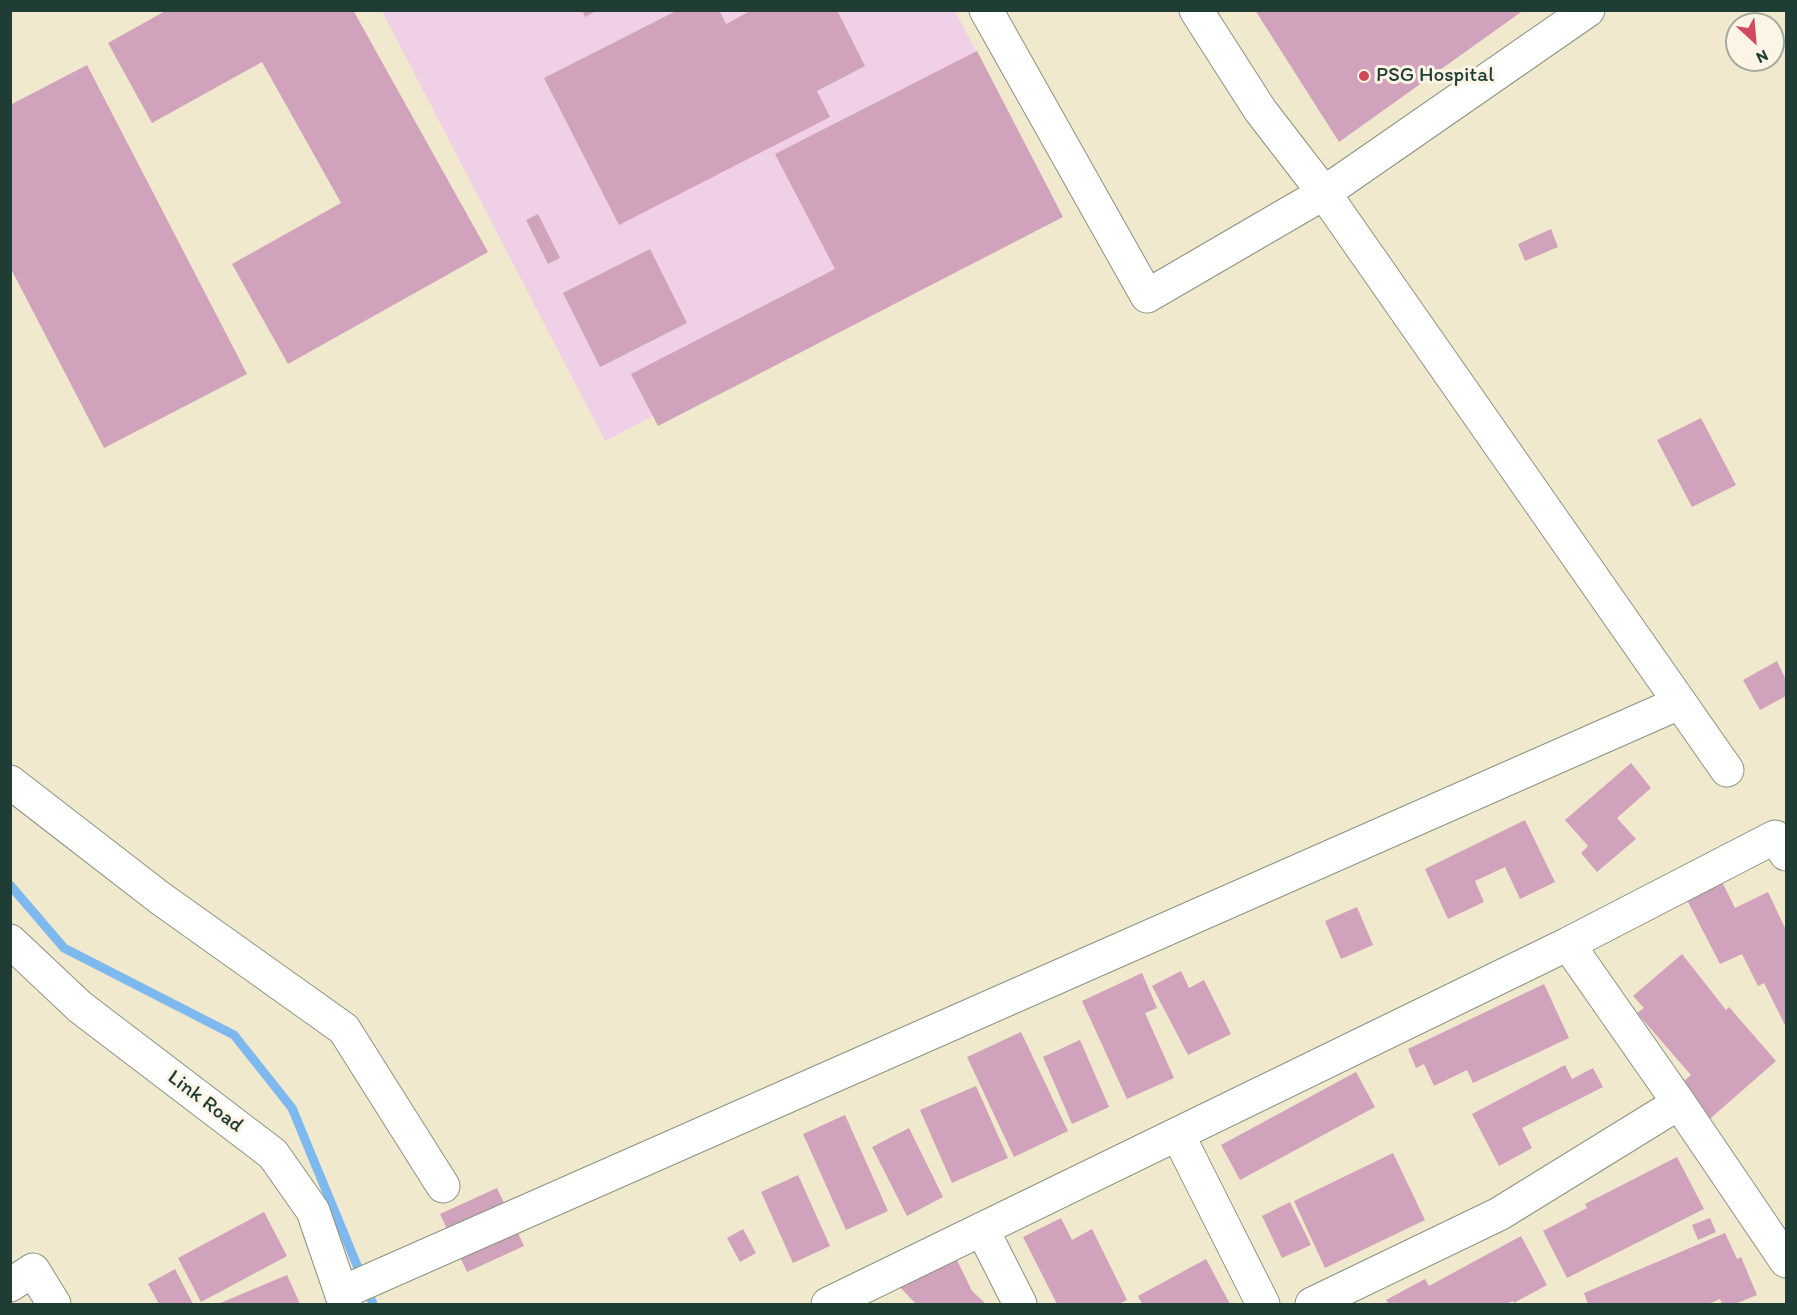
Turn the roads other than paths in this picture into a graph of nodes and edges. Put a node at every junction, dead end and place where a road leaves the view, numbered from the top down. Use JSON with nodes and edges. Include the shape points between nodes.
{"nodes":[{"id":1,"x":986,"y":10,"type":"edge"},
{"id":2,"x":1196,"y":10,"type":"edge"},
{"id":3,"x":1588,"y":10,"type":"edge"},
{"id":4,"x":1324,"y":193,"type":"junction"},
{"id":5,"x":1680,"y":703,"type":"junction"},
{"id":6,"x":1727,"y":770,"type":"dead end"},
{"id":7,"x":10,"y":782,"type":"edge"},
{"id":8,"x":1786,"y":854,"type":"edge"},
{"id":9,"x":10,"y":941,"type":"edge"},
{"id":10,"x":1568,"y":944,"type":"junction"},
{"id":11,"x":1679,"y":1103,"type":"junction"},
{"id":12,"x":1178,"y":1135,"type":"junction"},
{"id":13,"x":443,"y":1186,"type":"dead end"},
{"id":14,"x":982,"y":1229,"type":"junction"},
{"id":15,"x":1786,"y":1261,"type":"edge"},
{"id":16,"x":10,"y":1285,"type":"edge"},
{"id":17,"x":353,"y":1291,"type":"edge"},
{"id":18,"x":54,"y":1305,"type":"edge"},
{"id":19,"x":828,"y":1305,"type":"edge"},
{"id":20,"x":1020,"y":1305,"type":"edge"},
{"id":21,"x":1263,"y":1305,"type":"edge"},
{"id":22,"x":1312,"y":1305,"type":"edge"}],
"edges":[{"from":1,"to":4,"type":"street","via":[[1148,296]]},
{"from":2,"to":4,"type":"street","via":[[1260,110]]},
{"from":3,"to":4,"type":"street"},
{"from":4,"to":5,"type":"street"},
{"from":5,"to":6,"type":"street"},
{"from":5,"to":17,"type":"street"},
{"from":7,"to":13,"type":"street","via":[[160,898],[344,1029]]},
{"from":8,"to":10,"type":"street","via":[[1774,837]]},
{"from":9,"to":17,"type":"street","name":"Link Road","via":[[80,1007],[273,1154],[313,1211]]},
{"from":10,"to":11,"type":"street"},
{"from":10,"to":12,"type":"street"},
{"from":11,"to":15,"type":"street"},
{"from":11,"to":22,"type":"street","via":[[1499,1214]]},
{"from":12,"to":14,"type":"street"},
{"from":12,"to":21,"type":"street"},
{"from":14,"to":19,"type":"street"},
{"from":14,"to":20,"type":"street"},
{"from":16,"to":18,"type":"street","via":[[33,1270]]}]}
